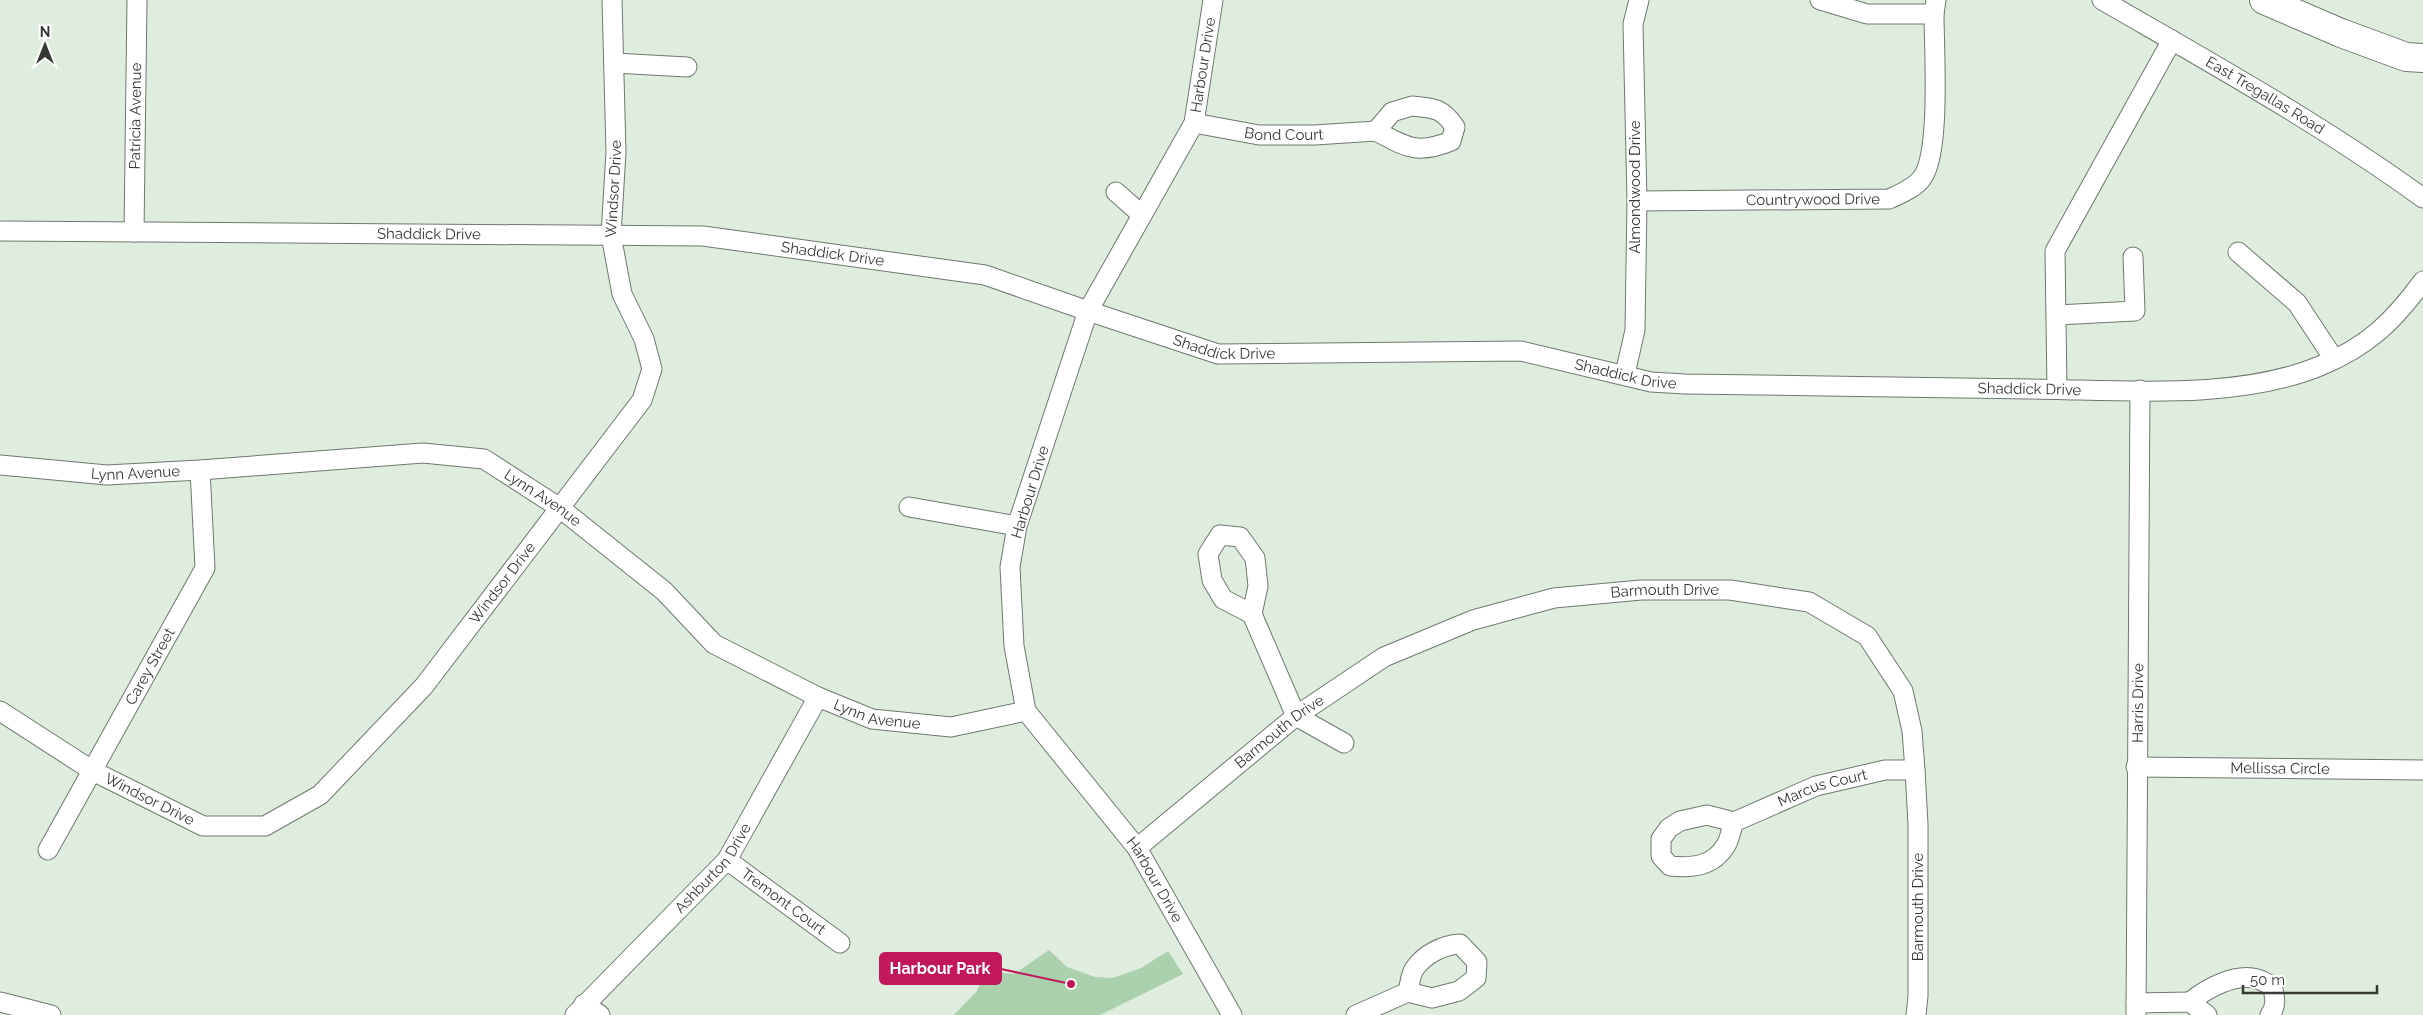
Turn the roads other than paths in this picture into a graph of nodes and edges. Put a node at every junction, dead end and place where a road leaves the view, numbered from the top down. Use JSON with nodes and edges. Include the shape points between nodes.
{"nodes":[{"id":1,"x":137,"y":0,"type":"edge"},
{"id":2,"x":612,"y":0,"type":"edge"},
{"id":3,"x":1213,"y":0,"type":"edge"},
{"id":4,"x":1639,"y":0,"type":"edge"},
{"id":5,"x":1820,"y":0,"type":"edge"},
{"id":6,"x":2102,"y":0,"type":"edge"},
{"id":7,"x":2264,"y":0,"type":"edge"},
{"id":8,"x":1935,"y":7,"type":"edge"},
{"id":9,"x":2172,"y":40,"type":"junction"},
{"id":10,"x":2423,"y":58,"type":"edge"},
{"id":11,"x":614,"y":63,"type":"junction"},
{"id":12,"x":686,"y":67,"type":"dead end"},
{"id":13,"x":1194,"y":122,"type":"junction"},
{"id":14,"x":1376,"y":130,"type":"dead end"},
{"id":15,"x":1116,"y":192,"type":"dead end"},
{"id":16,"x":2423,"y":198,"type":"edge"},
{"id":17,"x":1637,"y":201,"type":"junction"},
{"id":18,"x":1142,"y":215,"type":"junction"},
{"id":19,"x":0,"y":231,"type":"edge"},
{"id":20,"x":134,"y":232,"type":"junction"},
{"id":21,"x":611,"y":235,"type":"junction"},
{"id":22,"x":2238,"y":252,"type":"dead end"},
{"id":23,"x":2133,"y":257,"type":"dead end"},
{"id":24,"x":2423,"y":281,"type":"edge"},
{"id":25,"x":1088,"y":312,"type":"junction"},
{"id":26,"x":2057,"y":315,"type":"junction"},
{"id":27,"x":2334,"y":359,"type":"junction"},
{"id":28,"x":1625,"y":374,"type":"junction"},
{"id":29,"x":2057,"y":389,"type":"junction"},
{"id":30,"x":2140,"y":390,"type":"junction"},
{"id":31,"x":0,"y":465,"type":"edge"},
{"id":32,"x":200,"y":470,"type":"junction"},
{"id":33,"x":909,"y":507,"type":"dead end"},
{"id":34,"x":560,"y":508,"type":"junction"},
{"id":35,"x":1017,"y":526,"type":"junction"},
{"id":36,"x":1252,"y":614,"type":"dead end"},
{"id":37,"x":818,"y":697,"type":"junction"},
{"id":38,"x":1026,"y":711,"type":"junction"},
{"id":39,"x":0,"y":712,"type":"edge"},
{"id":40,"x":1296,"y":716,"type":"junction"},
{"id":41,"x":1344,"y":744,"type":"dead end"},
{"id":42,"x":2136,"y":767,"type":"junction"},
{"id":43,"x":1915,"y":770,"type":"junction"},
{"id":44,"x":2423,"y":770,"type":"edge"},
{"id":45,"x":93,"y":771,"type":"junction"},
{"id":46,"x":1734,"y":822,"type":"dead end"},
{"id":47,"x":1137,"y":848,"type":"junction"},
{"id":48,"x":48,"y":850,"type":"dead end"},
{"id":49,"x":727,"y":860,"type":"junction"},
{"id":50,"x":840,"y":942,"type":"dead end"},
{"id":51,"x":1408,"y":992,"type":"dead end"},
{"id":52,"x":0,"y":1002,"type":"edge"},
{"id":53,"x":2190,"y":1002,"type":"junction"},
{"id":54,"x":580,"y":1009,"type":"edge"},
{"id":55,"x":2136,"y":1009,"type":"edge"},
{"id":56,"x":51,"y":1015,"type":"edge"},
{"id":57,"x":600,"y":1015,"type":"edge"},
{"id":58,"x":1232,"y":1015,"type":"edge"},
{"id":59,"x":1356,"y":1015,"type":"edge"},
{"id":60,"x":1916,"y":1015,"type":"edge"},
{"id":61,"x":2207,"y":1015,"type":"edge"},
{"id":62,"x":2270,"y":1015,"type":"edge"}],
"edges":[{"from":1,"to":20,"type":"street","name":"Patricia Avenue"},
{"from":2,"to":11,"type":"street","name":"Windsor Drive"},
{"from":3,"to":13,"type":"street","name":"Harbour Drive"},
{"from":4,"to":17,"type":"street","name":"Almondwood Drive","via":[[1633,24]]},
{"from":5,"to":8,"type":"street","via":[[1867,14]]},
{"from":6,"to":9,"type":"street","name":"East Tregallas Road"},
{"from":7,"to":10,"type":"highway","via":[[2406,57]]},
{"from":8,"to":17,"type":"street","name":"Countrywood Drive","via":[[1934,135],[1930,161],[1922,179],[1906,191],[1889,199]]},
{"from":9,"to":16,"type":"street","name":"East Tregallas Road","via":[[2372,161]]},
{"from":9,"to":26,"type":"street","via":[[2055,251]]},
{"from":11,"to":12,"type":"street"},
{"from":11,"to":21,"type":"street","name":"Windsor Drive","via":[[616,152]]},
{"from":13,"to":14,"type":"street","name":"Bond Court","via":[[1259,135]]},
{"from":13,"to":18,"type":"street","name":"Harbour Drive"},
{"from":15,"to":18,"type":"street"},
{"from":17,"to":28,"type":"street","name":"Almondwood Drive","via":[[1635,330]]},
{"from":18,"to":25,"type":"street","name":"Harbour Drive"},
{"from":19,"to":20,"type":"street","name":"Shaddick Drive"},
{"from":20,"to":21,"type":"street","name":"Shaddick Drive"},
{"from":21,"to":25,"type":"street","name":"Shaddick Drive","via":[[703,236],[985,275]]},
{"from":21,"to":34,"type":"street","name":"Windsor Drive","via":[[622,294],[644,339],[652,369],[642,400]]},
{"from":22,"to":27,"type":"street","via":[[2297,303]]},
{"from":23,"to":26,"type":"street","via":[[2135,311]]},
{"from":24,"to":27,"type":"street","name":"Shaddick Drive","via":[[2400,312],[2366,342]]},
{"from":25,"to":28,"type":"street","name":"Shaddick Drive","via":[[1218,354],[1521,351]]},
{"from":25,"to":35,"type":"street","name":"Harbour Drive"},
{"from":26,"to":29,"type":"street"},
{"from":27,"to":30,"type":"street","name":"Shaddick Drive","via":[[2273,380],[2225,388]]},
{"from":28,"to":29,"type":"street","name":"Shaddick Drive","via":[[1651,382],[1685,384]]},
{"from":29,"to":30,"type":"street","name":"Shaddick Drive"},
{"from":30,"to":42,"type":"street","name":"Harris Drive"},
{"from":31,"to":32,"type":"street","name":"Lynn Avenue","via":[[107,475]]},
{"from":32,"to":34,"type":"street","name":"Lynn Avenue","via":[[423,453],[484,459]]},
{"from":32,"to":45,"type":"street","name":"Carey Street","via":[[205,568]]},
{"from":33,"to":35,"type":"street"},
{"from":34,"to":37,"type":"street","name":"Lynn Avenue","via":[[664,591],[714,644]]},
{"from":34,"to":45,"type":"street","name":"Windsor Drive","via":[[424,686],[320,795],[265,826],[203,826]]},
{"from":35,"to":38,"type":"street","name":"Harbour Drive","via":[[1010,567],[1013,636]]},
{"from":36,"to":40,"type":"street"},
{"from":37,"to":38,"type":"street","name":"Lynn Avenue","via":[[872,719],[951,727]]},
{"from":37,"to":49,"type":"street","name":"Ashburton Drive"},
{"from":38,"to":47,"type":"street","name":"Harbour Drive"},
{"from":39,"to":45,"type":"street","name":"Windsor Drive"},
{"from":40,"to":41,"type":"street"},
{"from":40,"to":43,"type":"street","name":"Barmouth Drive","via":[[1384,657],[1473,620],[1554,598],[1641,590],[1730,590],[1808,602],[1867,636],[1903,690],[1912,731]]},
{"from":40,"to":47,"type":"street","name":"Barmouth Drive"},
{"from":42,"to":44,"type":"street","name":"Mellissa Circle"},
{"from":42,"to":55,"type":"street","name":"Harris Drive"},
{"from":43,"to":46,"type":"street","name":"Marcus Court","via":[[1884,770],[1816,786]]},
{"from":43,"to":60,"type":"street","name":"Barmouth Drive","via":[[1918,833]]},
{"from":45,"to":48,"type":"street","name":"Carey Street"},
{"from":47,"to":58,"type":"street","name":"Harbour Drive"},
{"from":49,"to":50,"type":"street","name":"Tremont Court"},
{"from":49,"to":54,"type":"street","name":"Ashburton Drive"},
{"from":51,"to":59,"type":"street"},
{"from":52,"to":56,"type":"street"},
{"from":53,"to":55,"type":"street"},
{"from":53,"to":61,"type":"street"},
{"from":53,"to":62,"type":"street","via":[[2226,980],[2257,978],[2272,986],[2274,1011]]},
{"from":54,"to":57,"type":"street"}]}
